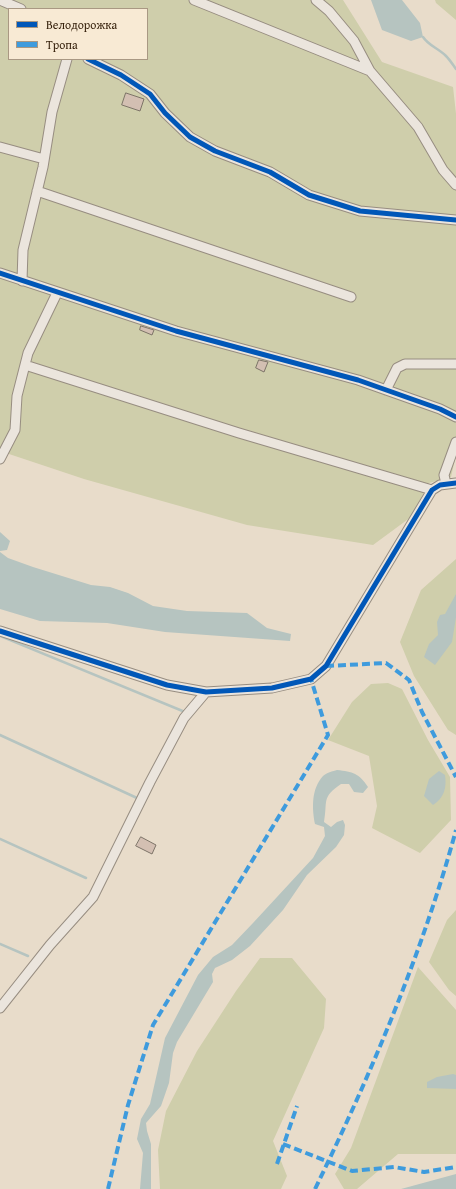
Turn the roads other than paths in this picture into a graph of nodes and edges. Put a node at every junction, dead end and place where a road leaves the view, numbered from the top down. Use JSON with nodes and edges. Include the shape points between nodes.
{"nodes":[{"id":1,"x":0,"y":0,"type":"edge"},
{"id":2,"x":194,"y":0,"type":"edge"},
{"id":3,"x":316,"y":0,"type":"edge"},
{"id":4,"x":19,"y":8,"type":"edge"},
{"id":5,"x":67,"y":60,"type":"edge"},
{"id":6,"x":90,"y":60,"type":"edge"},
{"id":7,"x":370,"y":71,"type":"junction"},
{"id":8,"x":0,"y":147,"type":"edge"},
{"id":9,"x":44,"y":159,"type":"junction"},
{"id":10,"x":456,"y":185,"type":"edge"},
{"id":11,"x":37,"y":191,"type":"junction"},
{"id":12,"x":456,"y":220,"type":"edge"},
{"id":13,"x":0,"y":274,"type":"edge"},
{"id":14,"x":22,"y":282,"type":"junction"},
{"id":15,"x":57,"y":293,"type":"junction"},
{"id":16,"x":350,"y":297,"type":"dead end"},
{"id":17,"x":456,"y":364,"type":"edge"},
{"id":18,"x":25,"y":365,"type":"junction"},
{"id":19,"x":386,"y":390,"type":"junction"},
{"id":20,"x":456,"y":417,"type":"edge"},
{"id":21,"x":456,"y":442,"type":"edge"},
{"id":22,"x":0,"y":459,"type":"edge"},
{"id":23,"x":456,"y":483,"type":"edge"},
{"id":24,"x":446,"y":484,"type":"junction"},
{"id":25,"x":432,"y":490,"type":"junction"},
{"id":26,"x":0,"y":631,"type":"edge"},
{"id":27,"x":206,"y":692,"type":"junction"},
{"id":28,"x":4,"y":994,"type":"edge"},
{"id":29,"x":0,"y":1008,"type":"edge"}],
"edges":[{"from":1,"to":4,"type":"street"},
{"from":2,"to":7,"type":"street"},
{"from":3,"to":7,"type":"street","via":[[329,10],[354,41]]},
{"from":5,"to":9,"type":"street","via":[[52,112]]},
{"from":6,"to":12,"type":"street","via":[[121,75],[150,94],[190,137],[215,151],[270,172],[309,195],[360,211]]},
{"from":7,"to":10,"type":"street","via":[[418,127],[443,170]]},
{"from":8,"to":9,"type":"street"},
{"from":9,"to":11,"type":"street"},
{"from":11,"to":14,"type":"street","via":[[23,250]]},
{"from":11,"to":16,"type":"street"},
{"from":13,"to":14,"type":"street"},
{"from":14,"to":15,"type":"street"},
{"from":15,"to":18,"type":"street","via":[[28,353]]},
{"from":15,"to":19,"type":"street","via":[[176,331],[358,380]]},
{"from":17,"to":19,"type":"street","via":[[405,364],[398,368]]},
{"from":18,"to":22,"type":"street","via":[[17,396],[15,430]]},
{"from":18,"to":25,"type":"street"},
{"from":19,"to":20,"type":"street"},
{"from":21,"to":24,"type":"street","via":[[444,475]]},
{"from":23,"to":24,"type":"street"},
{"from":24,"to":25,"type":"street"},
{"from":25,"to":27,"type":"street","via":[[326,666],[310,679],[272,688]]},
{"from":26,"to":27,"type":"street","via":[[167,685]]},
{"from":27,"to":28,"type":"street","via":[[184,718],[94,897]]},
{"from":28,"to":29,"type":"street"}]}
